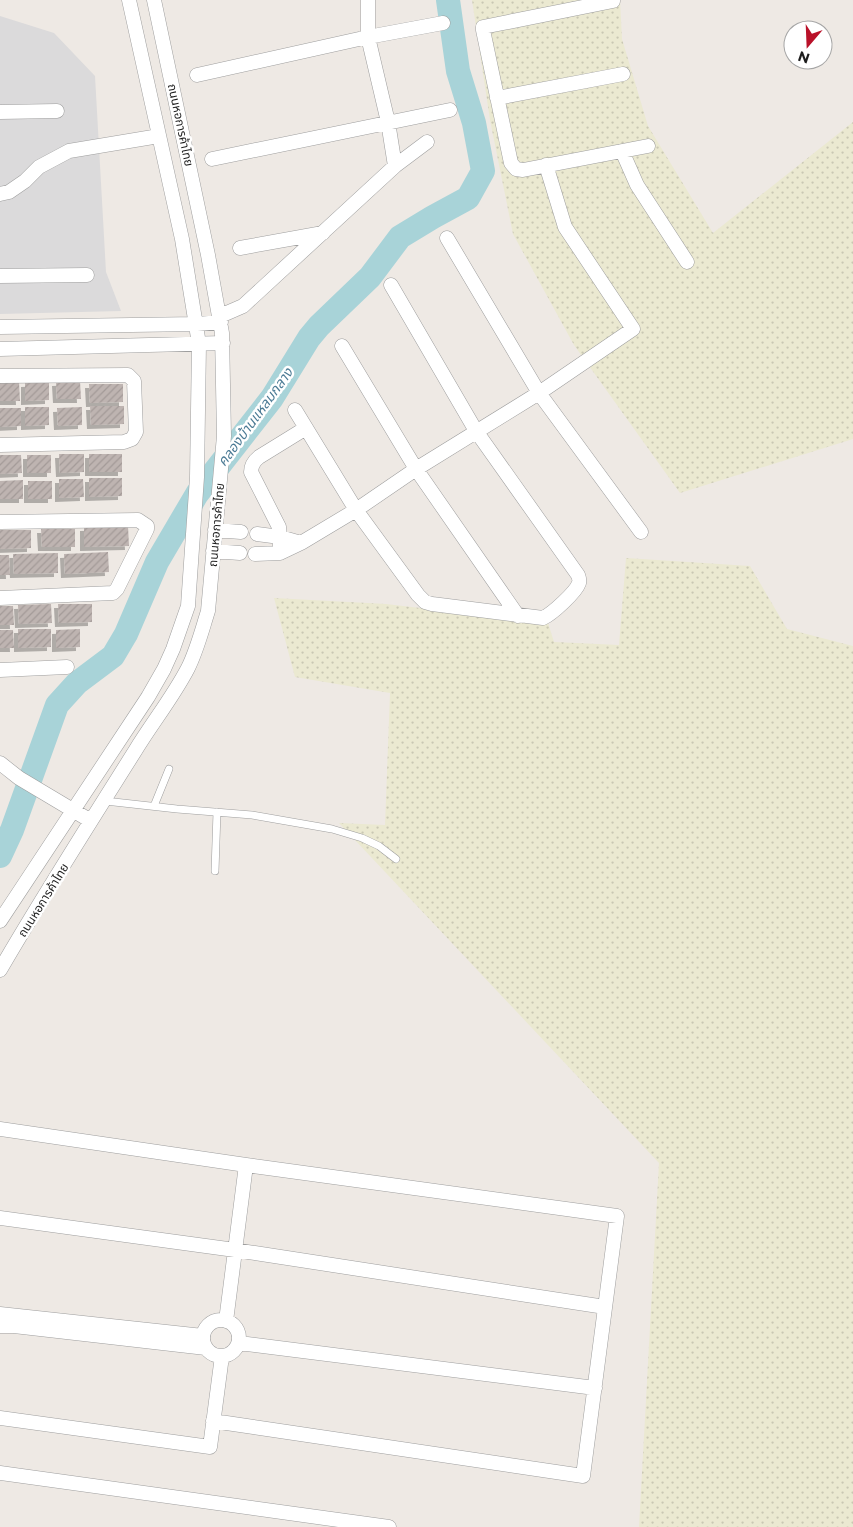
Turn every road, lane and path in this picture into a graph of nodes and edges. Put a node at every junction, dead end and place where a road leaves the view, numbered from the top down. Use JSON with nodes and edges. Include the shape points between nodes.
{"nodes":[{"id":1,"x":129,"y":0,"type":"edge"},
{"id":2,"x":154,"y":0,"type":"edge"},
{"id":3,"x":368,"y":0,"type":"edge"},
{"id":4,"x":614,"y":1,"type":"edge"},
{"id":5,"x":443,"y":23,"type":"dead end"},
{"id":6,"x":368,"y":37,"type":"junction"},
{"id":7,"x":623,"y":74,"type":"dead end"},
{"id":8,"x":198,"y":75,"type":"dead end"},
{"id":9,"x":497,"y":98,"type":"junction"},
{"id":10,"x":450,"y":110,"type":"dead end"},
{"id":11,"x":57,"y":111,"type":"dead end"},
{"id":12,"x":0,"y":112,"type":"edge"},
{"id":13,"x":388,"y":122,"type":"junction"},
{"id":14,"x":159,"y":136,"type":"junction"},
{"id":15,"x":427,"y":142,"type":"dead end"},
{"id":16,"x":648,"y":146,"type":"dead end"},
{"id":17,"x":622,"y":151,"type":"junction"},
{"id":18,"x":212,"y":159,"type":"dead end"},
{"id":19,"x":395,"y":166,"type":"junction"},
{"id":20,"x":546,"y":166,"type":"junction"},
{"id":21,"x":0,"y":194,"type":"edge"},
{"id":22,"x":324,"y":233,"type":"junction"},
{"id":23,"x":447,"y":238,"type":"dead end"},
{"id":24,"x":240,"y":248,"type":"dead end"},
{"id":25,"x":687,"y":262,"type":"dead end"},
{"id":26,"x":87,"y":275,"type":"dead end"},
{"id":27,"x":0,"y":276,"type":"edge"},
{"id":28,"x":391,"y":285,"type":"dead end"},
{"id":29,"x":220,"y":319,"type":"junction"},
{"id":30,"x":197,"y":324,"type":"junction"},
{"id":31,"x":137,"y":325,"type":"junction"},
{"id":32,"x":0,"y":327,"type":"edge"},
{"id":33,"x":222,"y":343,"type":"junction"},
{"id":34,"x":200,"y":344,"type":"junction"},
{"id":35,"x":140,"y":346,"type":"junction"},
{"id":36,"x":342,"y":346,"type":"dead end"},
{"id":37,"x":0,"y":348,"type":"edge"},
{"id":38,"x":0,"y":376,"type":"edge"},
{"id":39,"x":538,"y":393,"type":"junction"},
{"id":40,"x":295,"y":410,"type":"dead end"},
{"id":41,"x":306,"y":428,"type":"junction"},
{"id":42,"x":476,"y":431,"type":"junction"},
{"id":43,"x":0,"y":445,"type":"edge"},
{"id":44,"x":416,"y":469,"type":"junction"},
{"id":45,"x":196,"y":483,"type":"junction"},
{"id":46,"x":219,"y":498,"type":"junction"},
{"id":47,"x":356,"y":510,"type":"junction"},
{"id":48,"x":0,"y":522,"type":"edge"},
{"id":49,"x":215,"y":530,"type":"junction"},
{"id":50,"x":241,"y":532,"type":"dead end"},
{"id":51,"x":641,"y":532,"type":"dead end"},
{"id":52,"x":257,"y":534,"type":"dead end"},
{"id":53,"x":280,"y":537,"type":"junction"},
{"id":54,"x":301,"y":543,"type":"junction"},
{"id":55,"x":213,"y":551,"type":"junction"},
{"id":56,"x":240,"y":553,"type":"dead end"},
{"id":57,"x":280,"y":553,"type":"junction"},
{"id":58,"x":255,"y":554,"type":"dead end"},
{"id":59,"x":0,"y":598,"type":"edge"},
{"id":60,"x":518,"y":616,"type":"junction"},
{"id":61,"x":66,"y":667,"type":"dead end"},
{"id":62,"x":0,"y":670,"type":"edge"},
{"id":63,"x":0,"y":763,"type":"edge"},
{"id":64,"x":169,"y":769,"type":"dead end"},
{"id":65,"x":105,"y":801,"type":"junction"},
{"id":66,"x":154,"y":806,"type":"junction"},
{"id":67,"x":73,"y":810,"type":"junction"},
{"id":68,"x":217,"y":812,"type":"junction"},
{"id":69,"x":91,"y":821,"type":"junction"},
{"id":70,"x":396,"y":860,"type":"dead end"},
{"id":71,"x":215,"y":871,"type":"dead end"},
{"id":72,"x":0,"y":921,"type":"edge"},
{"id":73,"x":0,"y":970,"type":"edge"},
{"id":74,"x":0,"y":1128,"type":"edge"},
{"id":75,"x":246,"y":1165,"type":"junction"},
{"id":76,"x":0,"y":1218,"type":"edge"},
{"id":77,"x":235,"y":1250,"type":"junction"},
{"id":78,"x":605,"y":1307,"type":"junction"},
{"id":79,"x":3,"y":1320,"type":"edge"},
{"id":80,"x":226,"y":1321,"type":"junction"},
{"id":81,"x":205,"y":1342,"type":"junction"},
{"id":82,"x":239,"y":1343,"type":"junction"},
{"id":83,"x":222,"y":1356,"type":"junction"},
{"id":84,"x":595,"y":1388,"type":"junction"},
{"id":85,"x":0,"y":1418,"type":"edge"},
{"id":86,"x":213,"y":1421,"type":"junction"},
{"id":87,"x":0,"y":1473,"type":"edge"},
{"id":88,"x":320,"y":1522,"type":"edge"},
{"id":89,"x":389,"y":1527,"type":"edge"}],
"edges":[{"from":1,"to":14,"type":"street","name":"ถนนหอการค้าไทย"},
{"from":2,"to":29,"type":"street","name":"ถนนหอการค้าไทย"},
{"from":3,"to":6,"type":"street"},
{"from":4,"to":9,"type":"street","via":[[483,27]]},
{"from":5,"to":6,"type":"street"},
{"from":6,"to":8,"type":"street"},
{"from":6,"to":13,"type":"street"},
{"from":7,"to":9,"type":"street"},
{"from":9,"to":20,"type":"street","via":[[511,163],[516,169],[523,170]]},
{"from":10,"to":13,"type":"street"},
{"from":11,"to":12,"type":"street"},
{"from":13,"to":18,"type":"street"},
{"from":13,"to":19,"type":"street"},
{"from":14,"to":21,"type":"street","via":[[69,151],[39,167],[9,192]]},
{"from":14,"to":30,"type":"street","name":"ถนนหอการค้าไทย"},
{"from":15,"to":19,"type":"street"},
{"from":16,"to":17,"type":"street"},
{"from":17,"to":20,"type":"street"},
{"from":17,"to":25,"type":"street","via":[[638,185]]},
{"from":19,"to":22,"type":"street"},
{"from":20,"to":39,"type":"street","via":[[565,227],[633,329]]},
{"from":22,"to":24,"type":"street"},
{"from":22,"to":29,"type":"street","via":[[243,306]]},
{"from":23,"to":39,"type":"street"},
{"from":26,"to":27,"type":"street"},
{"from":28,"to":42,"type":"street"},
{"from":29,"to":30,"type":"street"},
{"from":29,"to":33,"type":"street","name":"ถนนหอการค้าไทย"},
{"from":30,"to":31,"type":"street"},
{"from":30,"to":34,"type":"street","name":"ถนนหอการค้าไทย"},
{"from":31,"to":32,"type":"street"},
{"from":31,"to":35,"type":"street"},
{"from":33,"to":34,"type":"street"},
{"from":33,"to":46,"type":"street","name":"ถนนหอการค้าไทย","via":[[224,436]]},
{"from":34,"to":35,"type":"street"},
{"from":34,"to":45,"type":"street","name":"ถนนหอการค้าไทย"},
{"from":35,"to":37,"type":"street"},
{"from":36,"to":44,"type":"street"},
{"from":38,"to":43,"type":"street","via":[[128,375],[134,381],[136,432],[132,439],[124,442]]},
{"from":39,"to":42,"type":"street"},
{"from":39,"to":51,"type":"street"},
{"from":40,"to":41,"type":"street"},
{"from":41,"to":47,"type":"street"},
{"from":41,"to":53,"type":"street","via":[[259,457],[251,467],[276,520]]},
{"from":42,"to":44,"type":"street"},
{"from":42,"to":60,"type":"street","via":[[578,575],[575,589],[549,616]]},
{"from":44,"to":47,"type":"street"},
{"from":44,"to":60,"type":"street"},
{"from":45,"to":46,"type":"street"},
{"from":45,"to":67,"type":"street","name":"ถนนหอการค้าไทย","via":[[188,606],[173,649],[148,697]]},
{"from":46,"to":49,"type":"street","name":"ถนนหอการค้าไทย"},
{"from":47,"to":54,"type":"street"},
{"from":47,"to":60,"type":"street","via":[[425,602]]},
{"from":48,"to":59,"type":"street","via":[[138,520],[147,529],[113,593]]},
{"from":49,"to":50,"type":"street"},
{"from":49,"to":55,"type":"street","name":"ถนนหอการค้าไทย"},
{"from":52,"to":53,"type":"street"},
{"from":53,"to":54,"type":"street"},
{"from":53,"to":57,"type":"street"},
{"from":54,"to":57,"type":"street"},
{"from":55,"to":56,"type":"street"},
{"from":55,"to":65,"type":"street","name":"ถนนหอการค้าไทย","via":[[208,611],[188,668]]},
{"from":57,"to":58,"type":"street"},
{"from":61,"to":62,"type":"street"},
{"from":63,"to":67,"type":"street"},
{"from":64,"to":66,"type":"lane"},
{"from":65,"to":66,"type":"lane"},
{"from":65,"to":69,"type":"street","name":"ถนนหอการค้าไทย"},
{"from":66,"to":68,"type":"lane"},
{"from":67,"to":69,"type":"street"},
{"from":67,"to":72,"type":"street","name":"ถนนหอการค้าไทย"},
{"from":68,"to":70,"type":"lane","via":[[252,814],[362,838],[379,846]]},
{"from":68,"to":71,"type":"lane"},
{"from":69,"to":73,"type":"street","name":"ถนนหอการค้าไทย"},
{"from":74,"to":75,"type":"street"},
{"from":75,"to":77,"type":"street"},
{"from":75,"to":78,"type":"street","via":[[617,1216]]},
{"from":76,"to":77,"type":"street"},
{"from":77,"to":78,"type":"street"},
{"from":77,"to":80,"type":"street"},
{"from":78,"to":84,"type":"street"},
{"from":79,"to":81,"type":"street","via":[[14,1326]]},
{"from":80,"to":81,"type":"street","via":[[209,1325],[205,1330]]},
{"from":80,"to":82,"type":"street","via":[[238,1332]]},
{"from":81,"to":83,"type":"street","via":[[210,1352]]},
{"from":82,"to":83,"type":"street","via":[[232,1352]]},
{"from":82,"to":84,"type":"street"},
{"from":83,"to":86,"type":"street"},
{"from":84,"to":86,"type":"street","via":[[583,1476]]},
{"from":85,"to":86,"type":"street","via":[[210,1447]]},
{"from":87,"to":88,"type":"street"},
{"from":88,"to":89,"type":"street"}]}
